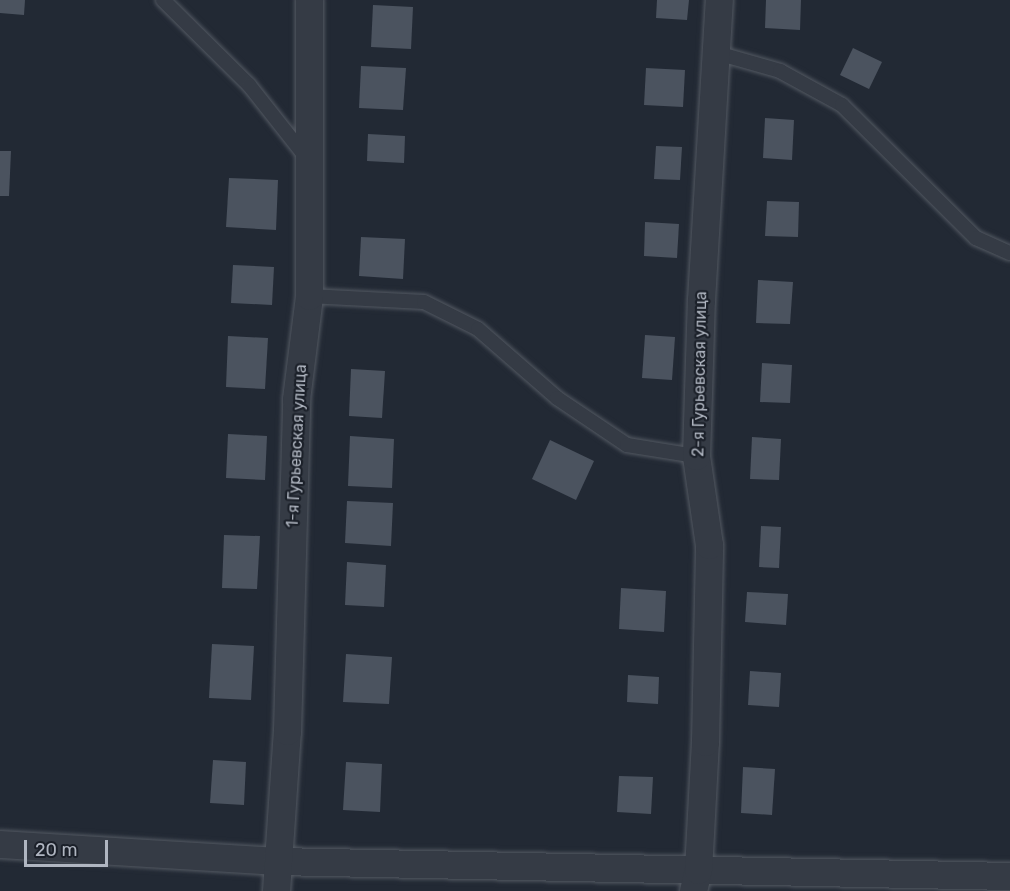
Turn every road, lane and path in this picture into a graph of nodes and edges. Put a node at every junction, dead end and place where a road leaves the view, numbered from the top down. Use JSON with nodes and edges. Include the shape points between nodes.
{"nodes":[{"id":1,"x":163,"y":0,"type":"edge"},
{"id":2,"x":309,"y":0,"type":"edge"},
{"id":3,"x":719,"y":0,"type":"edge"},
{"id":4,"x":717,"y":53,"type":"junction"},
{"id":5,"x":309,"y":159,"type":"junction"},
{"id":6,"x":1010,"y":253,"type":"edge"},
{"id":7,"x":309,"y":296,"type":"junction"},
{"id":8,"x":696,"y":456,"type":"junction"},
{"id":9,"x":0,"y":843,"type":"edge"},
{"id":10,"x":276,"y":861,"type":"junction"},
{"id":11,"x":1010,"y":876,"type":"edge"},
{"id":12,"x":696,"y":880,"type":"edge"},
{"id":13,"x":276,"y":891,"type":"edge"}],
"edges":[{"from":1,"to":5,"type":"lane","via":[[249,85]]},
{"from":2,"to":5,"type":"street","name":"1-я Гурьевская улица"},
{"from":3,"to":4,"type":"street","name":"2-я Гурьевская улица"},
{"from":4,"to":6,"type":"lane","via":[[780,71],[842,105],[976,238]]},
{"from":4,"to":8,"type":"street","name":"2-я Гурьевская улица","via":[[700,300]]},
{"from":5,"to":7,"type":"street","name":"1-я Гурьевская улица"},
{"from":7,"to":8,"type":"lane","via":[[424,303],[478,328],[556,398],[627,445]]},
{"from":7,"to":10,"type":"street","name":"1-я Гурьевская улица","via":[[296,399],[287,731]]},
{"from":8,"to":12,"type":"street","name":"2-я Гурьевская улица","via":[[709,545],[705,742]]},
{"from":9,"to":10,"type":"street"},
{"from":10,"to":12,"type":"street"},
{"from":10,"to":13,"type":"street","name":"1-я Гурьевская улица"},
{"from":11,"to":12,"type":"street"}]}
